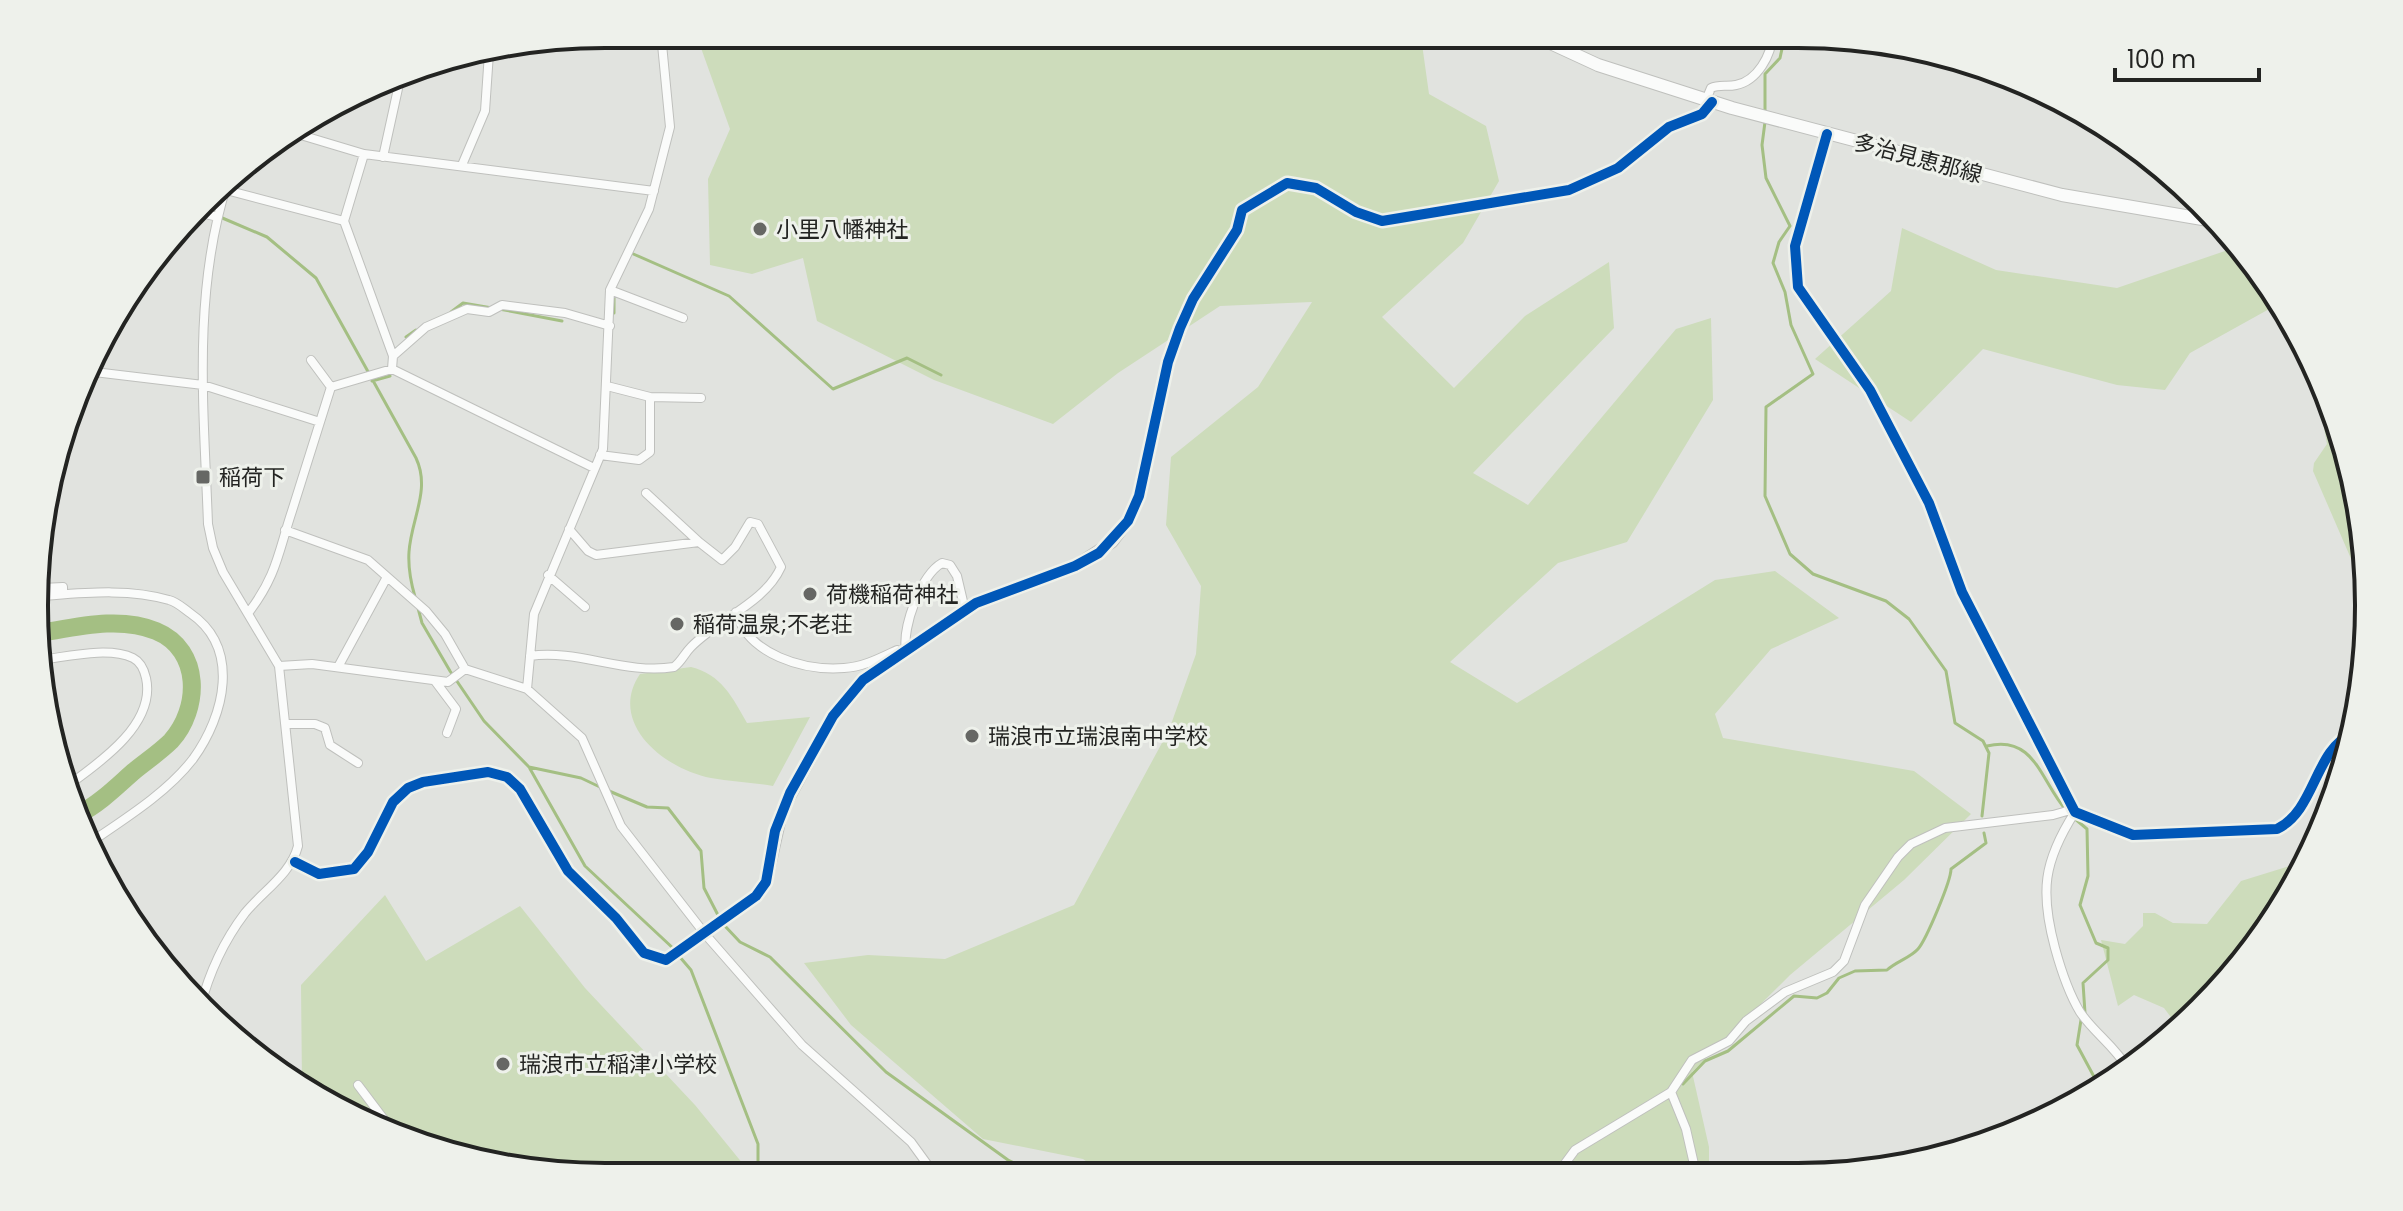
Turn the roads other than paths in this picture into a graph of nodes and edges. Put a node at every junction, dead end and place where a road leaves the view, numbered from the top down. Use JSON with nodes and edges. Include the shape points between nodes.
{"nodes":[{"id":1,"x":663,"y":48,"type":"edge"},
{"id":2,"x":1561,"y":48,"type":"edge"},
{"id":3,"x":1771,"y":48,"type":"edge"},
{"id":4,"x":488,"y":61,"type":"edge"},
{"id":5,"x":398,"y":88,"type":"edge"},
{"id":6,"x":1709,"y":101,"type":"junction"},
{"id":7,"x":1827,"y":134,"type":"junction"},
{"id":8,"x":305,"y":136,"type":"edge"},
{"id":9,"x":364,"y":154,"type":"junction"},
{"id":10,"x":383,"y":157,"type":"junction"},
{"id":11,"x":462,"y":165,"type":"junction"},
{"id":12,"x":234,"y":189,"type":"edge"},
{"id":13,"x":654,"y":191,"type":"junction"},
{"id":14,"x":223,"y":200,"type":"edge"},
{"id":15,"x":209,"y":213,"type":"edge"},
{"id":16,"x":220,"y":213,"type":"junction"},
{"id":17,"x":2199,"y":219,"type":"edge"},
{"id":18,"x":344,"y":221,"type":"junction"},
{"id":19,"x":1237,"y":230,"type":"joint"},
{"id":20,"x":610,"y":290,"type":"junction"},
{"id":21,"x":683,"y":318,"type":"dead end"},
{"id":22,"x":610,"y":326,"type":"junction"},
{"id":23,"x":393,"y":356,"type":"junction"},
{"id":24,"x":311,"y":360,"type":"dead end"},
{"id":25,"x":392,"y":369,"type":"junction"},
{"id":26,"x":99,"y":373,"type":"edge"},
{"id":27,"x":203,"y":385,"type":"junction"},
{"id":28,"x":607,"y":386,"type":"junction"},
{"id":29,"x":331,"y":387,"type":"junction"},
{"id":30,"x":650,"y":397,"type":"junction"},
{"id":31,"x":701,"y":398,"type":"dead end"},
{"id":32,"x":320,"y":422,"type":"junction"},
{"id":33,"x":600,"y":455,"type":"junction"},
{"id":34,"x":594,"y":468,"type":"junction"},
{"id":35,"x":646,"y":493,"type":"dead end"},
{"id":36,"x":569,"y":529,"type":"junction"},
{"id":37,"x":285,"y":530,"type":"junction"},
{"id":38,"x":699,"y":542,"type":"junction"},
{"id":39,"x":548,"y":575,"type":"junction"},
{"id":40,"x":387,"y":577,"type":"junction"},
{"id":41,"x":48,"y":588,"type":"edge"},
{"id":42,"x":63,"y":594,"type":"junction"},
{"id":43,"x":48,"y":595,"type":"edge"},
{"id":44,"x":585,"y":607,"type":"dead end"},
{"id":45,"x":965,"y":610,"type":"junction"},
{"id":46,"x":249,"y":612,"type":"junction"},
{"id":47,"x":736,"y":612,"type":"junction"},
{"id":48,"x":904,"y":653,"type":"junction"},
{"id":49,"x":530,"y":656,"type":"junction"},
{"id":50,"x":51,"y":659,"type":"edge"},
{"id":51,"x":279,"y":666,"type":"junction"},
{"id":52,"x":338,"y":667,"type":"junction"},
{"id":53,"x":465,"y":669,"type":"junction"},
{"id":54,"x":435,"y":681,"type":"junction"},
{"id":55,"x":527,"y":689,"type":"junction"},
{"id":56,"x":287,"y":724,"type":"junction"},
{"id":57,"x":447,"y":733,"type":"dead end"},
{"id":58,"x":2336,"y":748,"type":"edge"},
{"id":59,"x":358,"y":763,"type":"dead end"},
{"id":60,"x":76,"y":779,"type":"edge"},
{"id":61,"x":2074,"y":811,"type":"junction"},
{"id":62,"x":98,"y":837,"type":"edge"},
{"id":63,"x":295,"y":862,"type":"junction"},
{"id":64,"x":705,"y":934,"type":"junction"},
{"id":65,"x":205,"y":993,"type":"edge"},
{"id":66,"x":2122,"y":1059,"type":"edge"},
{"id":67,"x":358,"y":1085,"type":"dead end"},
{"id":68,"x":1671,"y":1092,"type":"junction"},
{"id":69,"x":382,"y":1116,"type":"edge"},
{"id":70,"x":926,"y":1163,"type":"edge"},
{"id":71,"x":1565,"y":1163,"type":"edge"},
{"id":72,"x":1694,"y":1163,"type":"edge"}],
"edges":[{"from":1,"to":13,"type":"street","via":[[671,109]]},
{"from":2,"to":6,"type":"main road","name":"多治見恵那線"},
{"from":3,"to":6,"type":"street","via":[[1762,66],[1742,84],[1711,88]]},
{"from":4,"to":11,"type":"street","via":[[485,111]]},
{"from":5,"to":10,"type":"street"},
{"from":6,"to":7,"type":"main road","name":"多治見恵那線"},
{"from":6,"to":19,"type":"street","via":[[1702,114],[1669,127],[1618,168],[1569,190],[1394,222],[1372,220],[1316,188],[1287,183],[1242,210]]},
{"from":7,"to":17,"type":"main road","name":"多治見恵那線","via":[[2096,203]]},
{"from":7,"to":61,"type":"street","via":[[1795,246],[1798,287],[1870,390],[1929,503],[1969,606]]},
{"from":8,"to":9,"type":"street"},
{"from":9,"to":10,"type":"street"},
{"from":9,"to":18,"type":"street"},
{"from":10,"to":11,"type":"street"},
{"from":11,"to":13,"type":"street"},
{"from":12,"to":18,"type":"street"},
{"from":13,"to":20,"type":"street"},
{"from":14,"to":16,"type":"street"},
{"from":15,"to":16,"type":"street"},
{"from":16,"to":27,"type":"street","via":[[201,337]]},
{"from":18,"to":23,"type":"street"},
{"from":19,"to":45,"type":"street","via":[[1180,328],[1139,496],[1128,521],[1112,542],[1087,559]]},
{"from":20,"to":21,"type":"street"},
{"from":20,"to":22,"type":"street"},
{"from":22,"to":23,"type":"street","via":[[565,313],[502,305],[489,312],[467,309],[426,327]]},
{"from":22,"to":28,"type":"street"},
{"from":23,"to":25,"type":"street"},
{"from":24,"to":29,"type":"street"},
{"from":25,"to":29,"type":"street"},
{"from":25,"to":34,"type":"street"},
{"from":26,"to":27,"type":"street"},
{"from":27,"to":32,"type":"street"},
{"from":27,"to":46,"type":"street","via":[[208,524],[223,572]]},
{"from":28,"to":30,"type":"street"},
{"from":28,"to":33,"type":"street"},
{"from":29,"to":32,"type":"street"},
{"from":30,"to":31,"type":"street"},
{"from":30,"to":33,"type":"street","via":[[650,452],[639,460]]},
{"from":32,"to":37,"type":"street"},
{"from":33,"to":34,"type":"street"},
{"from":34,"to":36,"type":"street"},
{"from":35,"to":38,"type":"street"},
{"from":36,"to":38,"type":"street","via":[[596,555]]},
{"from":36,"to":39,"type":"street"},
{"from":37,"to":40,"type":"street","via":[[368,560]]},
{"from":37,"to":46,"type":"street","via":[[280,559]]},
{"from":38,"to":47,"type":"street","via":[[722,560],[750,522],[758,524],[781,567],[776,578]]},
{"from":39,"to":44,"type":"street"},
{"from":39,"to":49,"type":"street","via":[[534,614]]},
{"from":40,"to":52,"type":"street"},
{"from":40,"to":53,"type":"street","via":[[426,611]]},
{"from":41,"to":42,"type":"street","via":[[63,587]]},
{"from":42,"to":43,"type":"street"},
{"from":42,"to":62,"type":"street","via":[[127,592],[172,601],[203,622],[222,651],[223,688],[214,720],[192,759],[161,790]]},
{"from":45,"to":48,"type":"street"},
{"from":45,"to":48,"type":"street","via":[[950,565],[931,569],[916,599]]},
{"from":46,"to":51,"type":"street"},
{"from":47,"to":48,"type":"street","via":[[745,633],[794,662],[845,668],[897,650]]},
{"from":47,"to":49,"type":"street","via":[[674,667],[638,669],[546,653]]},
{"from":48,"to":64,"type":"street","via":[[863,680],[840,706],[782,811],[766,882],[756,896]]},
{"from":49,"to":55,"type":"street"},
{"from":50,"to":60,"type":"street","via":[[112,654],[134,658],[144,667],[144,708],[125,738]]},
{"from":51,"to":52,"type":"street"},
{"from":51,"to":56,"type":"street"},
{"from":52,"to":54,"type":"street"},
{"from":53,"to":54,"type":"street","via":[[448,682]]},
{"from":53,"to":55,"type":"street"},
{"from":54,"to":57,"type":"street","via":[[456,709]]},
{"from":55,"to":64,"type":"street","via":[[582,738],[621,826]]},
{"from":56,"to":59,"type":"street","via":[[325,728],[330,745]]},
{"from":56,"to":63,"type":"street"},
{"from":58,"to":61,"type":"street","via":[[2292,821],[2277,829],[2133,835]]},
{"from":61,"to":66,"type":"street","via":[[2054,853],[2044,889],[2045,911],[2062,975],[2082,1015]]},
{"from":61,"to":68,"type":"street","via":[[1945,828],[1911,844],[1865,905],[1844,961],[1833,972],[1785,992],[1729,1041],[1692,1060]]},
{"from":63,"to":64,"type":"street","via":[[319,874],[354,869],[393,802],[408,788],[488,772],[507,777],[520,789],[568,871],[644,953],[666,960]]},
{"from":63,"to":65,"type":"street","via":[[244,915],[213,965]]},
{"from":64,"to":70,"type":"street","via":[[802,1045],[911,1142]]},
{"from":67,"to":69,"type":"street"},
{"from":68,"to":71,"type":"street","via":[[1575,1150]]},
{"from":68,"to":72,"type":"street"}]}
